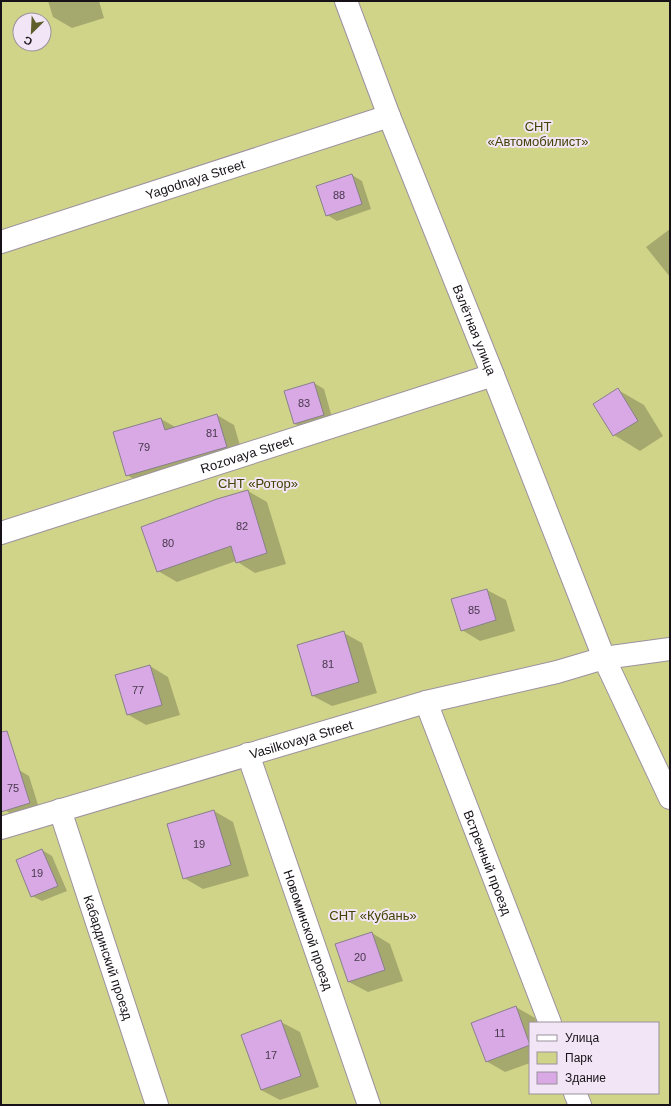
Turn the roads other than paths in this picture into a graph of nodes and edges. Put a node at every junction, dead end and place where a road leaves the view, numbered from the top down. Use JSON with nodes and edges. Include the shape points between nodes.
{"nodes":[{"id":1,"x":346,"y":1,"type":"edge"},
{"id":2,"x":389,"y":116,"type":"junction"},
{"id":3,"x":1,"y":242,"type":"edge"},
{"id":4,"x":493,"y":375,"type":"junction"},
{"id":5,"x":1,"y":533,"type":"edge"},
{"id":6,"x":670,"y":650,"type":"edge"},
{"id":7,"x":604,"y":658,"type":"junction"},
{"id":8,"x":426,"y":702,"type":"junction"},
{"id":9,"x":248,"y":754,"type":"junction"},
{"id":10,"x":670,"y":798,"type":"edge"},
{"id":11,"x":60,"y":810,"type":"junction"},
{"id":12,"x":1,"y":828,"type":"edge"},
{"id":13,"x":550,"y":1022,"type":"edge"},
{"id":14,"x":575,"y":1094,"type":"edge"},
{"id":15,"x":157,"y":1105,"type":"edge"},
{"id":16,"x":369,"y":1105,"type":"edge"},
{"id":17,"x":580,"y":1105,"type":"edge"}],
"edges":[{"from":1,"to":2,"type":"street","name":"Взлётная улица"},
{"from":2,"to":3,"type":"street","name":"Yagodnaya Street"},
{"from":2,"to":4,"type":"street","name":"Взлётная улица"},
{"from":4,"to":5,"type":"street","name":"Rozovaya Street"},
{"from":4,"to":7,"type":"street","name":"Взлётная улица"},
{"from":6,"to":7,"type":"street","name":"Vasilkovaya Street"},
{"from":7,"to":8,"type":"street","name":"Vasilkovaya Street","via":[[557,672]]},
{"from":7,"to":10,"type":"street","name":"Взлётная улица"},
{"from":8,"to":9,"type":"street","name":"Vasilkovaya Street"},
{"from":8,"to":13,"type":"street","name":"Встречный проезд"},
{"from":9,"to":11,"type":"street","name":"Vasilkovaya Street"},
{"from":9,"to":16,"type":"street","name":"Новоминской проезд"},
{"from":11,"to":12,"type":"street","name":"Vasilkovaya Street"},
{"from":11,"to":15,"type":"street","name":"Кабардинский проезд"},
{"from":14,"to":17,"type":"street"}]}
